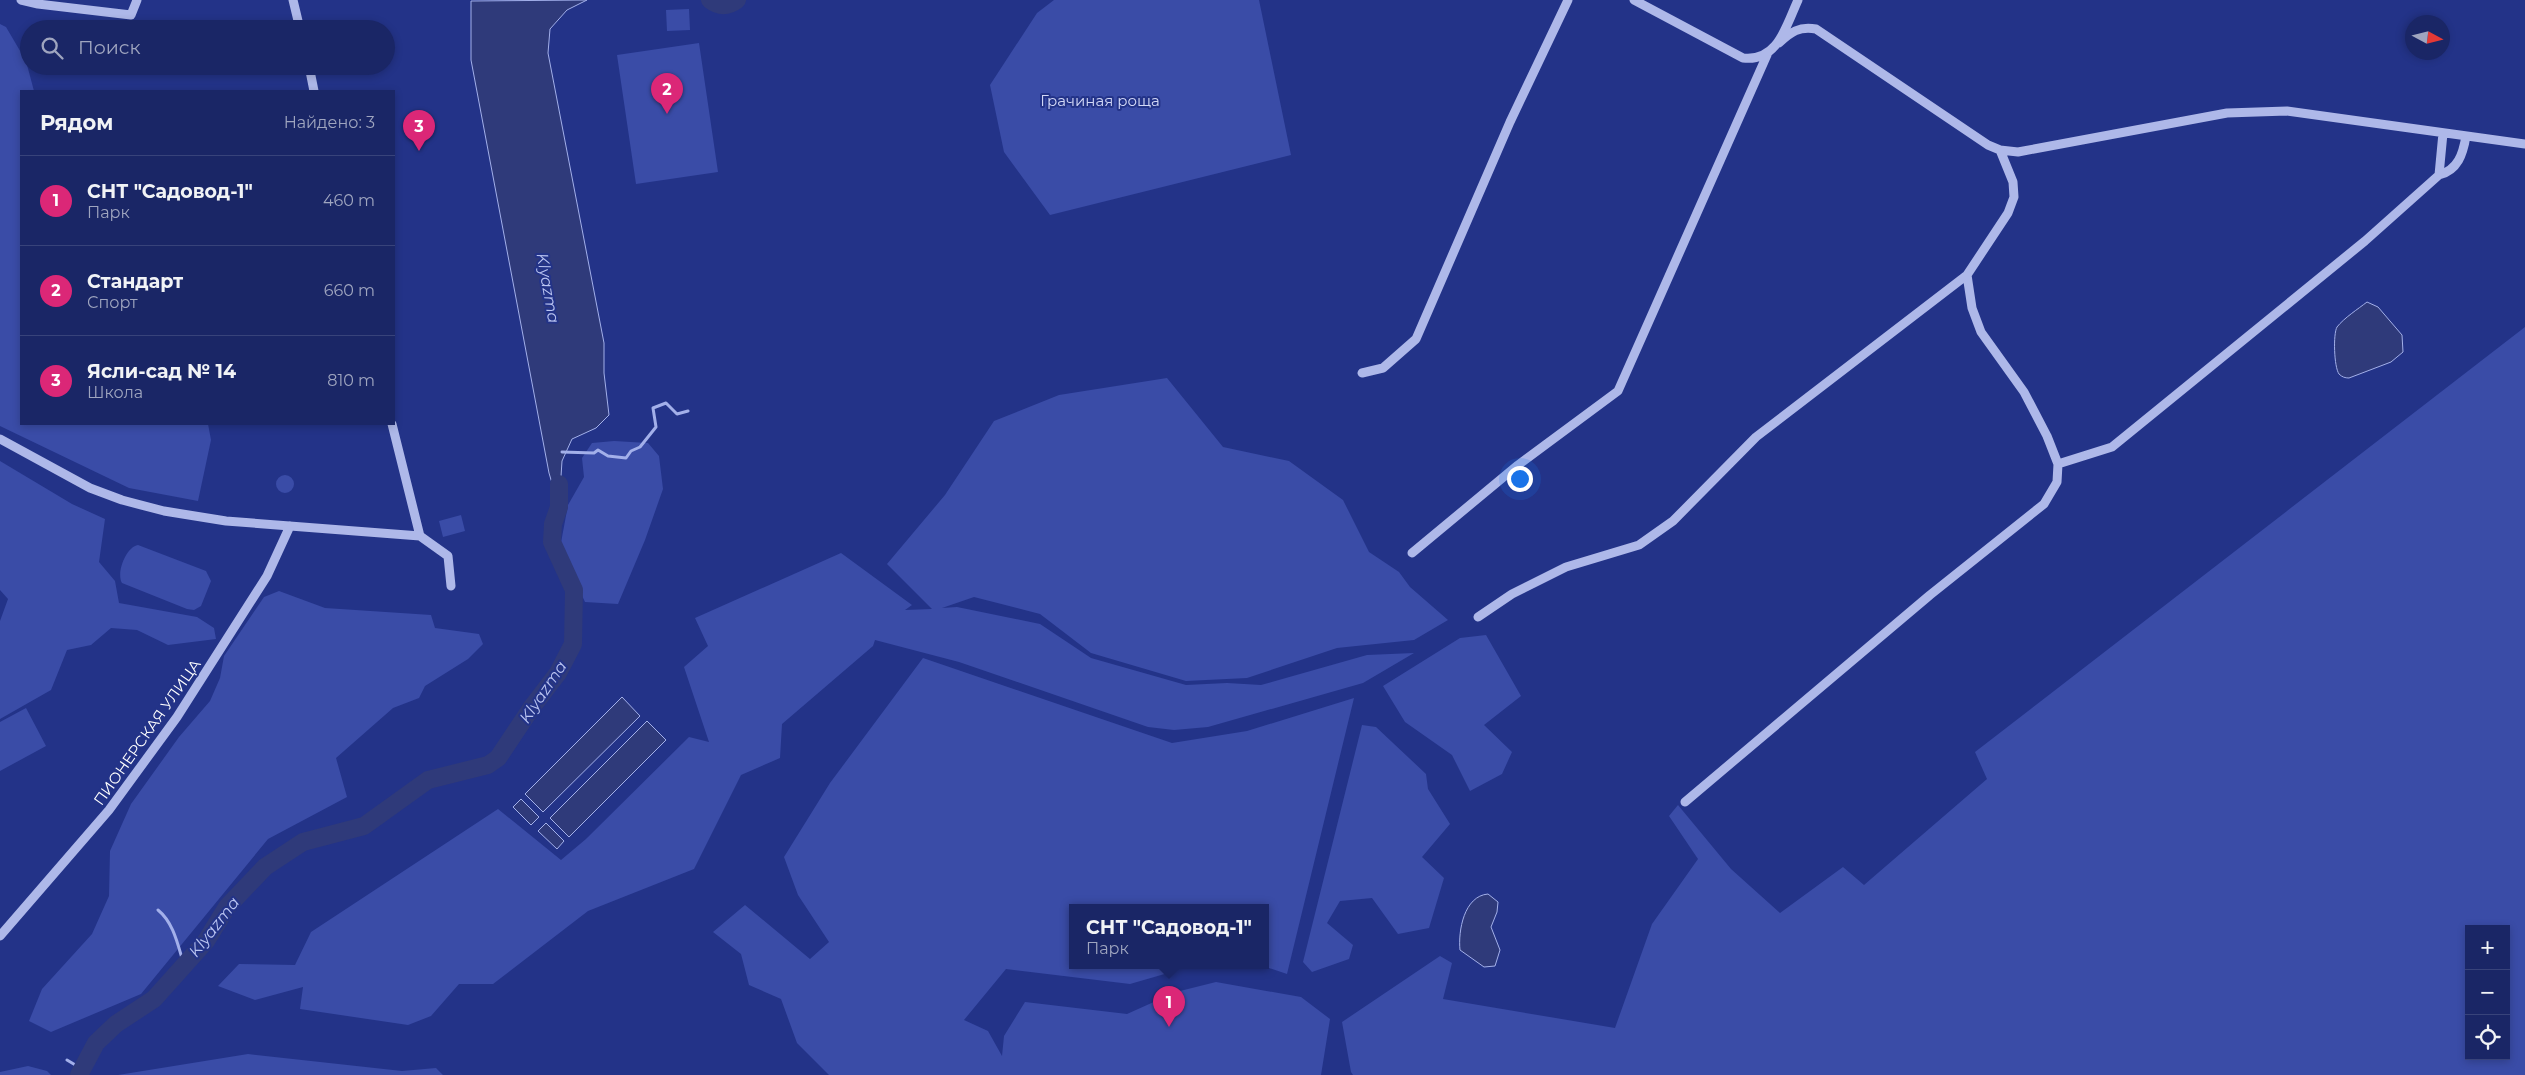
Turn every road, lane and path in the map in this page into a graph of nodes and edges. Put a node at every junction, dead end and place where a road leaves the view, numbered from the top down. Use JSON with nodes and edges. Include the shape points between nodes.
{"nodes":[{"id":1,"x":21,"y":0,"type":"edge"},
{"id":2,"x":137,"y":0,"type":"edge"},
{"id":3,"x":293,"y":0,"type":"edge"},
{"id":4,"x":1568,"y":0,"type":"edge"},
{"id":5,"x":1634,"y":0,"type":"edge"},
{"id":6,"x":1798,"y":0,"type":"edge"},
{"id":7,"x":298,"y":20,"type":"edge"},
{"id":8,"x":1779,"y":43,"type":"junction"},
{"id":9,"x":1767,"y":55,"type":"junction"},
{"id":10,"x":311,"y":75,"type":"edge"},
{"id":11,"x":314,"y":90,"type":"edge"},
{"id":12,"x":2444,"y":133,"type":"junction"},
{"id":13,"x":2466,"y":136,"type":"junction"},
{"id":14,"x":2525,"y":144,"type":"edge"},
{"id":15,"x":2000,"y":150,"type":"junction"},
{"id":16,"x":2439,"y":175,"type":"junction"},
{"id":17,"x":1967,"y":275,"type":"junction"},
{"id":18,"x":1362,"y":373,"type":"dead end"},
{"id":19,"x":392,"y":425,"type":"edge"},
{"id":20,"x":0,"y":439,"type":"edge"},
{"id":21,"x":2058,"y":464,"type":"junction"},
{"id":22,"x":290,"y":526,"type":"junction"},
{"id":23,"x":420,"y":536,"type":"junction"},
{"id":24,"x":1412,"y":553,"type":"dead end"},
{"id":25,"x":451,"y":586,"type":"dead end"},
{"id":26,"x":1478,"y":617,"type":"dead end"},
{"id":27,"x":1685,"y":802,"type":"dead end"},
{"id":28,"x":0,"y":936,"type":"edge"}],
"edges":[{"from":1,"to":2,"type":"street","via":[[131,14]]},
{"from":3,"to":7,"type":"street"},
{"from":4,"to":18,"type":"street","via":[[1510,122],[1416,339],[1383,368]]},
{"from":5,"to":9,"type":"street","via":[[1744,58]]},
{"from":6,"to":8,"type":"street"},
{"from":8,"to":9,"type":"street"},
{"from":8,"to":15,"type":"street","via":[[1793,31],[1804,27],[1816,29]]},
{"from":9,"to":24,"type":"street","via":[[1618,391],[1518,465]]},
{"from":10,"to":11,"type":"street"},
{"from":12,"to":13,"type":"street"},
{"from":12,"to":15,"type":"street","via":[[2287,111],[2227,113],[2018,152]]},
{"from":12,"to":16,"type":"street"},
{"from":13,"to":14,"type":"street"},
{"from":13,"to":16,"type":"street","via":[[2461,160]]},
{"from":15,"to":17,"type":"street","via":[[2013,182],[2014,197],[2008,214]]},
{"from":16,"to":21,"type":"street","via":[[2365,241],[2112,447]]},
{"from":17,"to":21,"type":"street","via":[[1972,308],[1981,332],[2024,392]]},
{"from":17,"to":26,"type":"street","via":[[1756,437],[1673,521],[1638,545],[1566,567],[1512,594]]},
{"from":19,"to":23,"type":"street"},
{"from":20,"to":22,"type":"street","via":[[90,488],[122,500],[226,521]]},
{"from":21,"to":27,"type":"street","via":[[2057,482],[2044,504],[1930,595]]},
{"from":22,"to":23,"type":"street"},
{"from":22,"to":28,"type":"street","name":"ПИОНЕРСКАЯ УЛИЦА","via":[[270,572],[177,717],[109,810]]},
{"from":23,"to":25,"type":"street","via":[[448,556]]}]}
